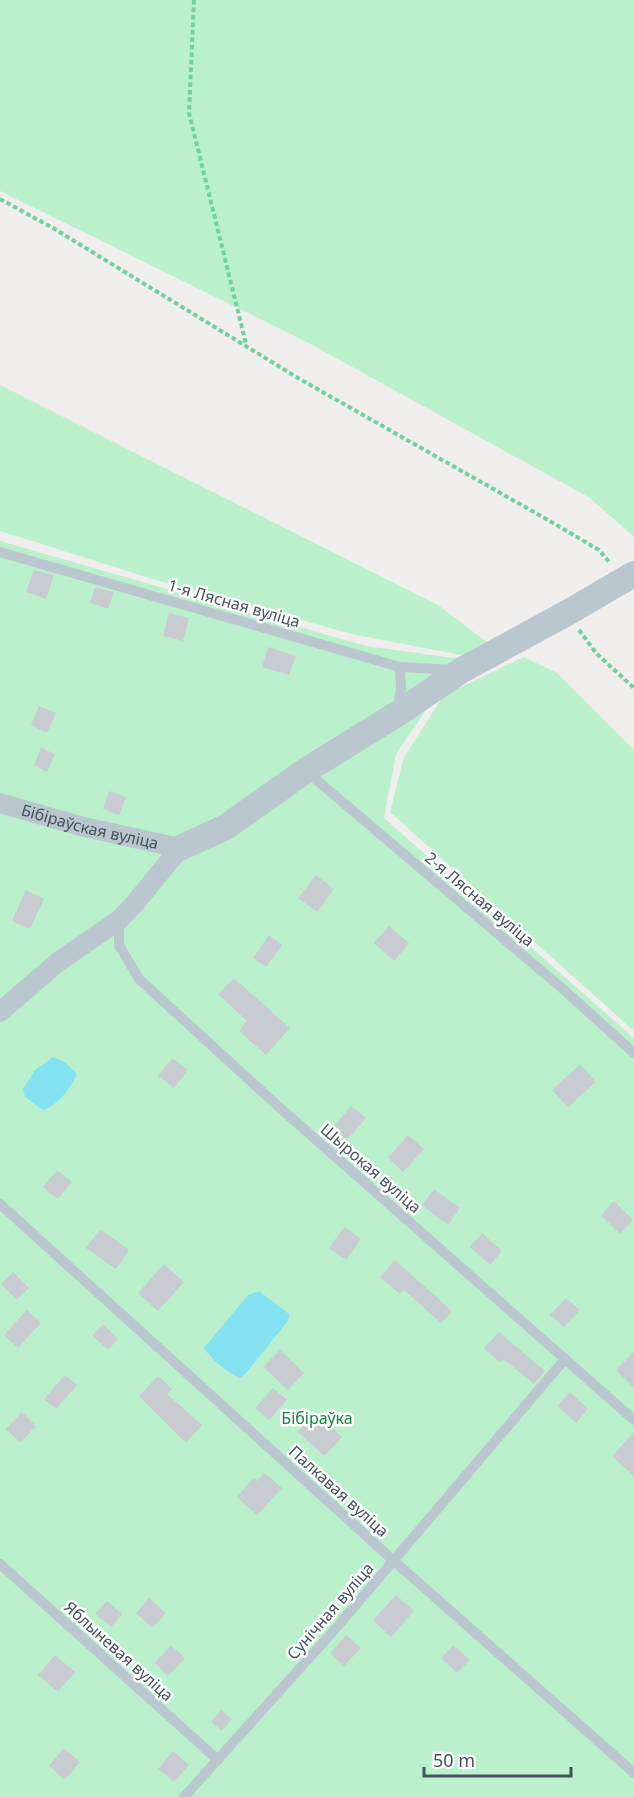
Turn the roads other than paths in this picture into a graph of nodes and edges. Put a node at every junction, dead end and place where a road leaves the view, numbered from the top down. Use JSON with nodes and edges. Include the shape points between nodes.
{"nodes":[{"id":1,"x":0,"y":552,"type":"edge"},
{"id":2,"x":629,"y":577,"type":"edge"},
{"id":3,"x":400,"y":667,"type":"junction"},
{"id":4,"x":462,"y":670,"type":"junction"},
{"id":5,"x":397,"y":714,"type":"junction"},
{"id":6,"x":305,"y":771,"type":"junction"},
{"id":7,"x":0,"y":803,"type":"edge"},
{"id":8,"x":180,"y":848,"type":"junction"},
{"id":9,"x":119,"y":920,"type":"junction"},
{"id":10,"x":0,"y":1012,"type":"edge"},
{"id":11,"x":634,"y":1053,"type":"edge"},
{"id":12,"x":0,"y":1204,"type":"edge"},
{"id":13,"x":565,"y":1359,"type":"junction"},
{"id":14,"x":634,"y":1420,"type":"edge"},
{"id":15,"x":394,"y":1561,"type":"junction"},
{"id":16,"x":0,"y":1564,"type":"edge"},
{"id":17,"x":218,"y":1760,"type":"junction"},
{"id":18,"x":634,"y":1773,"type":"edge"},
{"id":19,"x":184,"y":1797,"type":"edge"}],
"edges":[{"from":1,"to":3,"type":"lane","name":"1-я Лясная вуліца"},
{"from":2,"to":4,"type":"street"},
{"from":3,"to":4,"type":"lane","name":"1-я Лясная вуліца"},
{"from":3,"to":5,"type":"lane"},
{"from":4,"to":5,"type":"street"},
{"from":5,"to":6,"type":"street"},
{"from":6,"to":8,"type":"street","via":[[226,827]]},
{"from":6,"to":11,"type":"lane","name":"2-я Лясная вуліца"},
{"from":7,"to":8,"type":"street","name":"Бібіраўская вуліца"},
{"from":8,"to":9,"type":"street"},
{"from":9,"to":10,"type":"street","via":[[58,962]]},
{"from":9,"to":13,"type":"lane","name":"Шырокая вуліца","via":[[119,945],[139,979]]},
{"from":12,"to":15,"type":"lane","name":"Палкавая вуліца"},
{"from":13,"to":14,"type":"lane","name":"Шырокая вуліца"},
{"from":13,"to":15,"type":"lane","name":"Сунічная вуліца"},
{"from":15,"to":17,"type":"lane","name":"Сунічная вуліца"},
{"from":15,"to":18,"type":"lane","name":"Палкавая вуліца"},
{"from":16,"to":17,"type":"lane","name":"Яблыневая вуліца"},
{"from":17,"to":19,"type":"lane","name":"Сунічная вуліца"}]}
